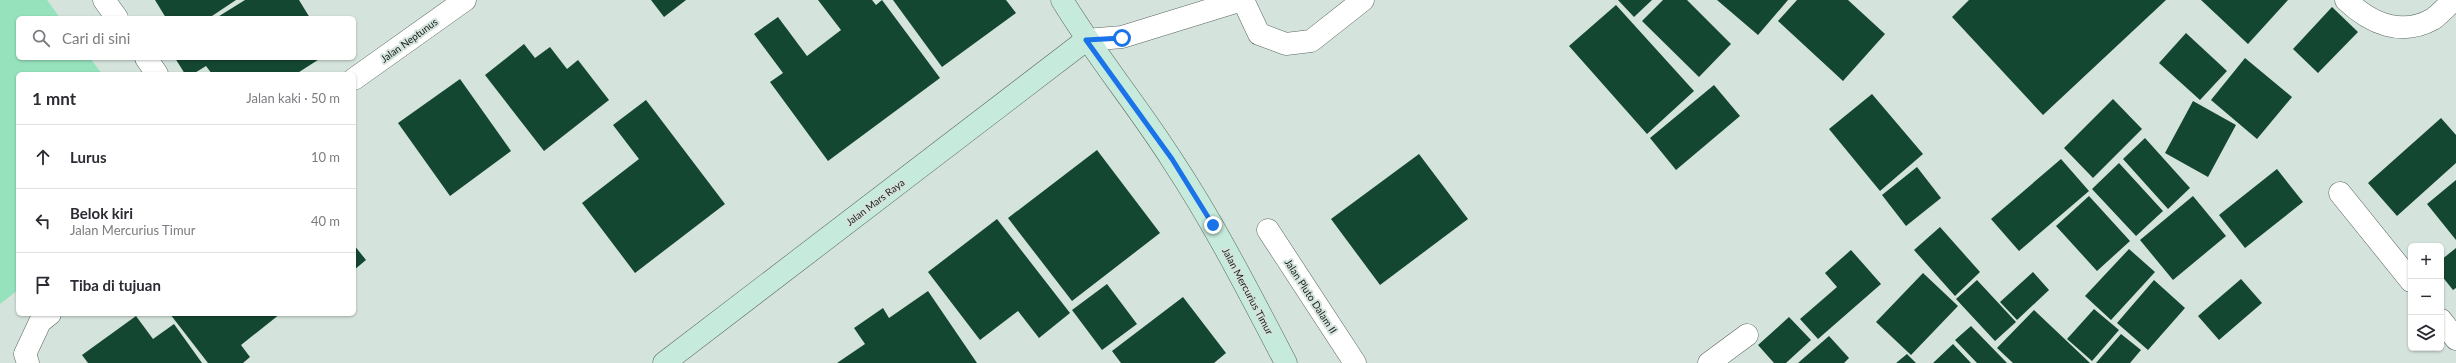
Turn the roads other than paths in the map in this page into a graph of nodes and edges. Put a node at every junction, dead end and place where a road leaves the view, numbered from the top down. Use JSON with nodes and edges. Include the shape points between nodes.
{"nodes":[{"id":1,"x":104,"y":0,"type":"edge"},
{"id":2,"x":465,"y":0,"type":"edge"},
{"id":3,"x":1062,"y":0,"type":"edge"},
{"id":4,"x":1243,"y":0,"type":"edge"},
{"id":5,"x":1363,"y":0,"type":"edge"},
{"id":6,"x":2454,"y":0,"type":"edge"},
{"id":7,"x":2353,"y":7,"type":"edge"},
{"id":8,"x":116,"y":16,"type":"edge"},
{"id":9,"x":1086,"y":40,"type":"junction"},
{"id":10,"x":147,"y":60,"type":"edge"},
{"id":11,"x":156,"y":72,"type":"edge"},
{"id":12,"x":356,"y":78,"type":"edge"},
{"id":13,"x":2340,"y":194,"type":"dead end"},
{"id":14,"x":1268,"y":230,"type":"dead end"},
{"id":15,"x":2409,"y":279,"type":"edge"},
{"id":16,"x":48,"y":316,"type":"edge"},
{"id":17,"x":2444,"y":324,"type":"edge"},
{"id":18,"x":1747,"y":335,"type":"dead end"},
{"id":19,"x":2456,"y":339,"type":"edge"},
{"id":20,"x":28,"y":363,"type":"edge"},
{"id":21,"x":664,"y":363,"type":"edge"},
{"id":22,"x":1286,"y":363,"type":"edge"},
{"id":23,"x":1355,"y":363,"type":"edge"},
{"id":24,"x":1709,"y":363,"type":"edge"}],
"edges":[{"from":1,"to":8,"type":"street"},
{"from":2,"to":12,"type":"street","name":"Jalan Neptunus"},
{"from":3,"to":9,"type":"street","name":"Jalan Mercurius Timur"},
{"from":4,"to":5,"type":"street","via":[[1259,34],[1286,44],[1311,41]]},
{"from":4,"to":9,"type":"street","via":[[1122,38]]},
{"from":6,"to":7,"type":"street","via":[[2433,19],[2410,29],[2383,25]]},
{"from":9,"to":21,"type":"street","name":"Jalan Mars Raya"},
{"from":9,"to":22,"type":"street","name":"Jalan Mercurius Timur","via":[[1172,159],[1213,225]]},
{"from":10,"to":11,"type":"street"},
{"from":13,"to":15,"type":"street"},
{"from":14,"to":23,"type":"street","name":"Jalan Pluto Dalam II"},
{"from":16,"to":20,"type":"street","via":[[40,322],[25,354]]},
{"from":17,"to":19,"type":"street"},
{"from":18,"to":24,"type":"street"}]}
